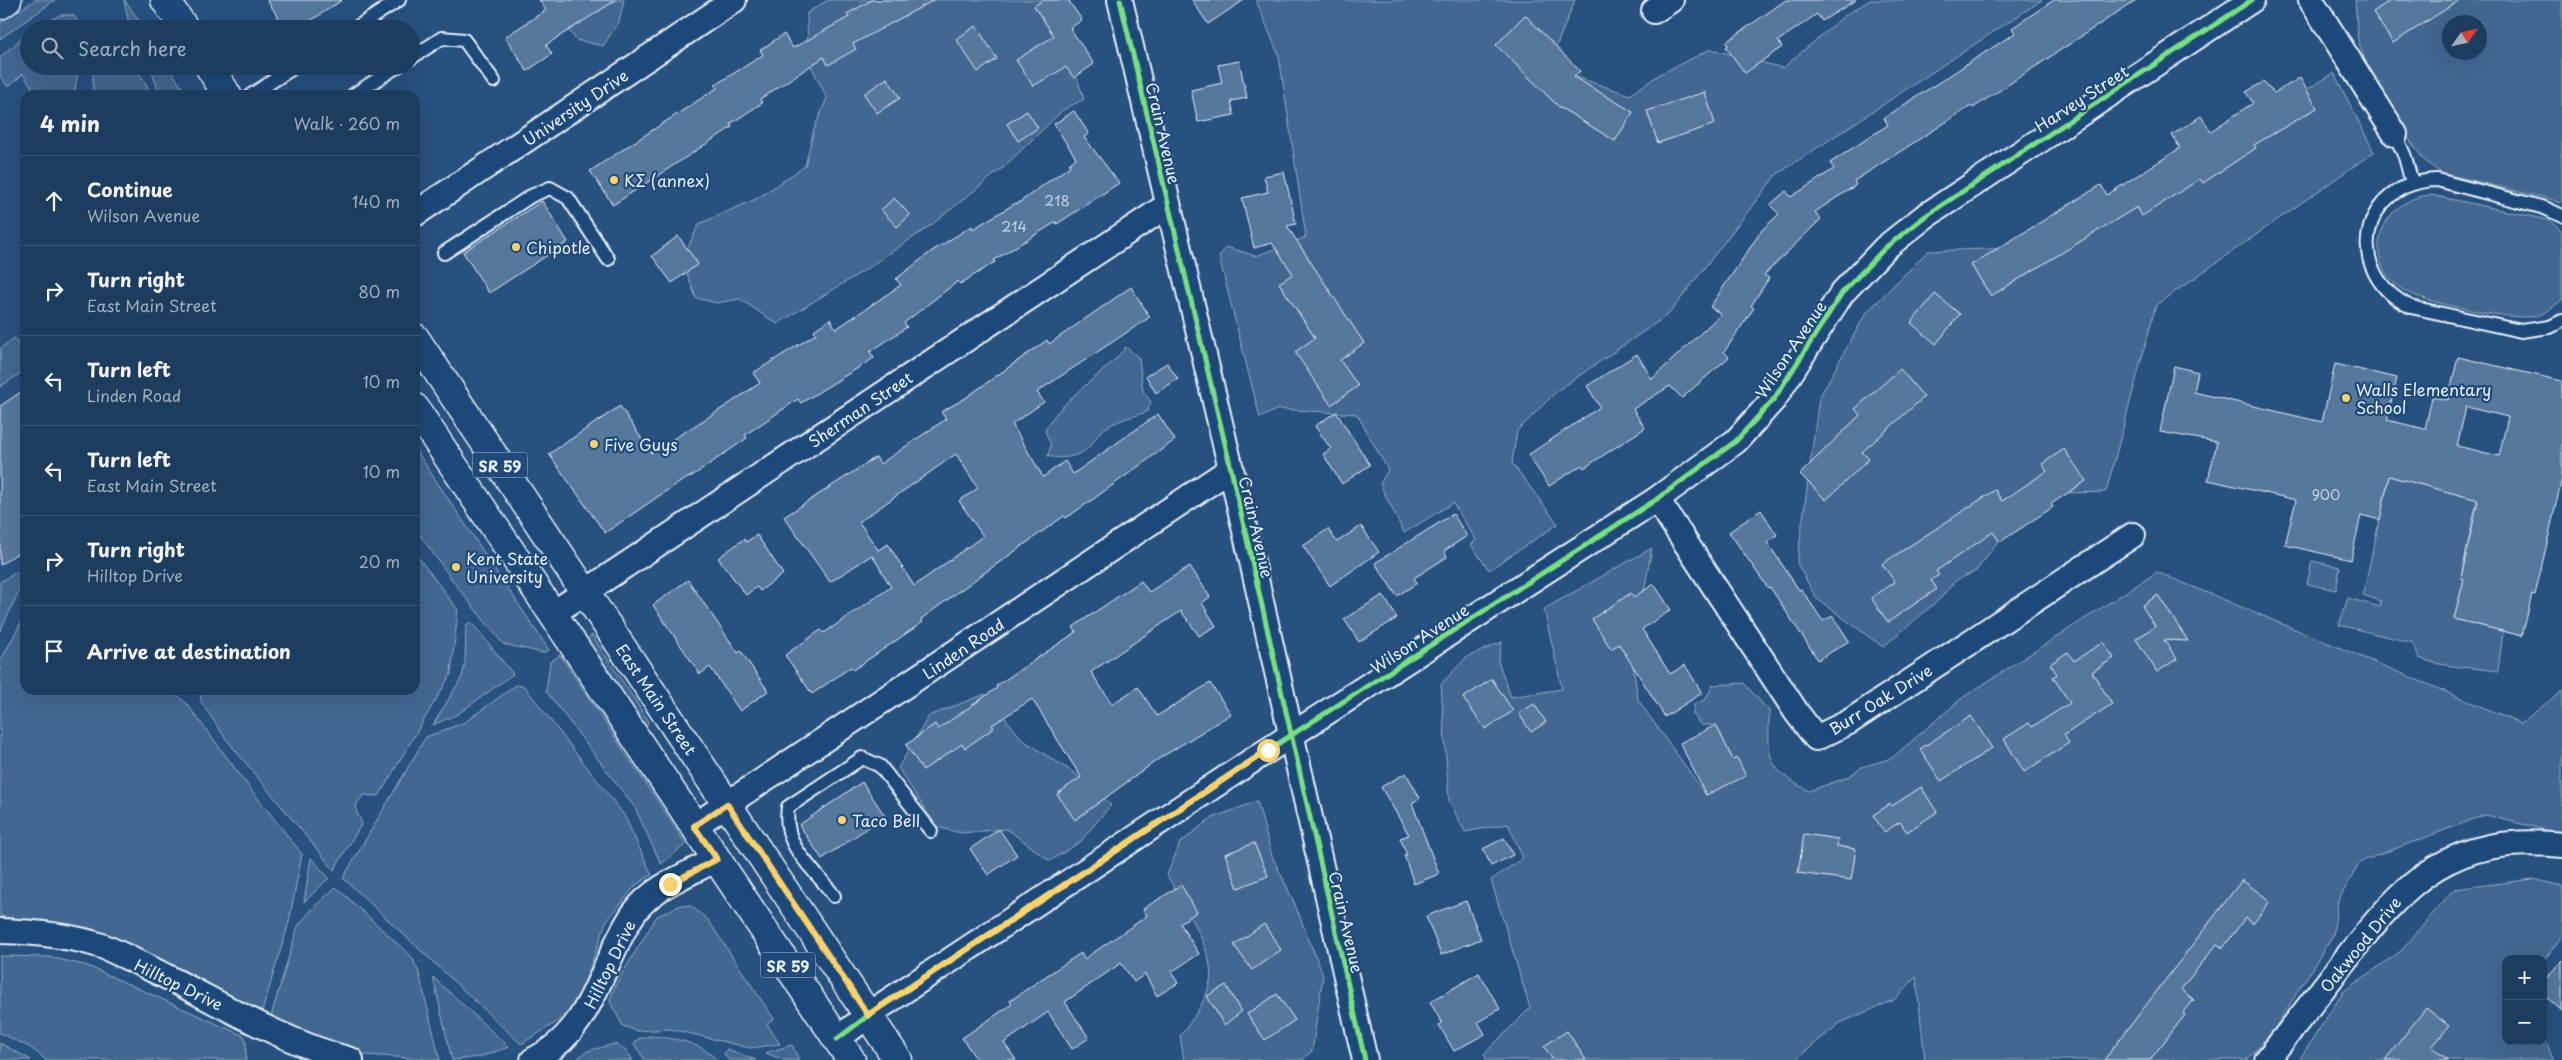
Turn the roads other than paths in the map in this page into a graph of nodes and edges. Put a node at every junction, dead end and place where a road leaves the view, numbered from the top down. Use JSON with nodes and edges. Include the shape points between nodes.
{"nodes":[{"id":1,"x":7,"y":0,"type":"edge"},
{"id":2,"x":165,"y":0,"type":"edge"},
{"id":3,"x":399,"y":0,"type":"edge"},
{"id":4,"x":734,"y":0,"type":"edge"},
{"id":5,"x":1120,"y":0,"type":"edge"},
{"id":6,"x":2252,"y":0,"type":"edge"},
{"id":7,"x":2311,"y":0,"type":"edge"},
{"id":8,"x":0,"y":5,"type":"edge"},
{"id":9,"x":179,"y":20,"type":"edge"},
{"id":10,"x":368,"y":20,"type":"edge"},
{"id":11,"x":420,"y":52,"type":"edge"},
{"id":12,"x":215,"y":75,"type":"edge"},
{"id":13,"x":282,"y":75,"type":"edge"},
{"id":14,"x":384,"y":75,"type":"edge"},
{"id":15,"x":494,"y":81,"type":"dead end"},
{"id":16,"x":224,"y":90,"type":"edge"},
{"id":17,"x":258,"y":90,"type":"edge"},
{"id":18,"x":362,"y":90,"type":"edge"},
{"id":19,"x":2395,"y":134,"type":"joint"},
{"id":20,"x":2412,"y":183,"type":"junction"},
{"id":21,"x":1168,"y":205,"type":"junction"},
{"id":22,"x":420,"y":211,"type":"edge"},
{"id":23,"x":2562,"y":216,"type":"edge"},
{"id":24,"x":1924,"y":217,"type":"joint"},
{"id":25,"x":444,"y":253,"type":"dead end"},
{"id":26,"x":608,"y":259,"type":"dead end"},
{"id":27,"x":2562,"y":321,"type":"edge"},
{"id":28,"x":420,"y":345,"type":"edge"},
{"id":29,"x":420,"y":416,"type":"edge"},
{"id":30,"x":1231,"y":470,"type":"junction"},
{"id":31,"x":1657,"y":499,"type":"junction"},
{"id":32,"x":2133,"y":535,"type":"dead end"},
{"id":33,"x":585,"y":592,"type":"junction"},
{"id":34,"x":552,"y":614,"type":"junction"},
{"id":35,"x":1291,"y":736,"type":"junction"},
{"id":36,"x":727,"y":804,"type":"junction"},
{"id":37,"x":694,"y":826,"type":"junction"},
{"id":38,"x":931,"y":831,"type":"dead end"},
{"id":39,"x":2562,"y":845,"type":"edge"},
{"id":40,"x":717,"y":859,"type":"junction"},
{"id":41,"x":834,"y":896,"type":"dead end"},
{"id":42,"x":0,"y":931,"type":"edge"},
{"id":43,"x":868,"y":1015,"type":"junction"},
{"id":44,"x":844,"y":1049,"type":"edge"},
{"id":45,"x":351,"y":1060,"type":"edge"},
{"id":46,"x":533,"y":1060,"type":"edge"},
{"id":47,"x":898,"y":1060,"type":"edge"},
{"id":48,"x":1364,"y":1060,"type":"edge"},
{"id":49,"x":2267,"y":1060,"type":"edge"}],
"edges":[{"from":1,"to":8,"type":"main road"},
{"from":2,"to":9,"type":"main road"},
{"from":3,"to":10,"type":"lane"},
{"from":4,"to":22,"type":"street","name":"University Drive"},
{"from":5,"to":21,"type":"street","name":"Crain Avenue"},
{"from":6,"to":24,"type":"street","name":"Harvey Street"},
{"from":7,"to":19,"type":"street"},
{"from":11,"to":15,"type":"lane","via":[[442,38],[464,40]]},
{"from":12,"to":16,"type":"main road"},
{"from":13,"to":17,"type":"lane"},
{"from":14,"to":18,"type":"lane"},
{"from":19,"to":20,"type":"lane"},
{"from":20,"to":23,"type":"lane","via":[[2436,180],[2545,208]]},
{"from":20,"to":27,"type":"lane","via":[[2381,205],[2370,227],[2367,248],[2371,269],[2387,292],[2411,307],[2521,331],[2550,328]]},
{"from":21,"to":30,"type":"street","name":"Crain Avenue"},
{"from":21,"to":33,"type":"street","name":"Sherman Street"},
{"from":24,"to":31,"type":"street","name":"Wilson Avenue","via":[[1885,248],[1842,293],[1774,399],[1736,441]]},
{"from":25,"to":26,"type":"lane","via":[[531,196],[550,188],[568,198]]},
{"from":28,"to":33,"type":"main road","name":"East Main Street","number":"SR 59"},
{"from":29,"to":34,"type":"main road","number":"SR 59"},
{"from":30,"to":35,"type":"street","name":"Crain Avenue"},
{"from":30,"to":36,"type":"street","name":"Linden Road"},
{"from":31,"to":32,"type":"street","name":"Burr Oak Drive","via":[[1816,738],[1849,722]]},
{"from":31,"to":35,"type":"street","name":"Wilson Avenue"},
{"from":33,"to":34,"type":"street","name":"Sherman Street"},
{"from":33,"to":36,"type":"main road","name":"East Main Street","number":"SR 59"},
{"from":34,"to":37,"type":"main road","number":"SR 59"},
{"from":35,"to":43,"type":"street","name":"Wilson Avenue"},
{"from":35,"to":48,"type":"street","name":"Crain Avenue"},
{"from":36,"to":37,"type":"street","name":"Linden Road"},
{"from":36,"to":43,"type":"main road","name":"East Main Street","number":"SR 59"},
{"from":37,"to":40,"type":"main road","number":"SR 59"},
{"from":38,"to":41,"type":"lane","via":[[880,766],[862,758],[788,807],[786,824],[793,847],[820,875]]},
{"from":39,"to":49,"type":"street","name":"Oakwood Drive","via":[[2508,843],[2479,849],[2420,877],[2398,895],[2375,922]]},
{"from":40,"to":44,"type":"main road","number":"SR 59"},
{"from":40,"to":46,"type":"street","name":"Hilltop Drive","via":[[644,901],[610,956],[585,1013],[568,1036]]},
{"from":42,"to":45,"type":"street","name":"Hilltop Drive","via":[[64,937],[102,946],[264,1028]]},
{"from":43,"to":44,"type":"street","name":"Wilson Avenue"},
{"from":43,"to":47,"type":"main road","name":"East Main Street","number":"SR 59"}]}
